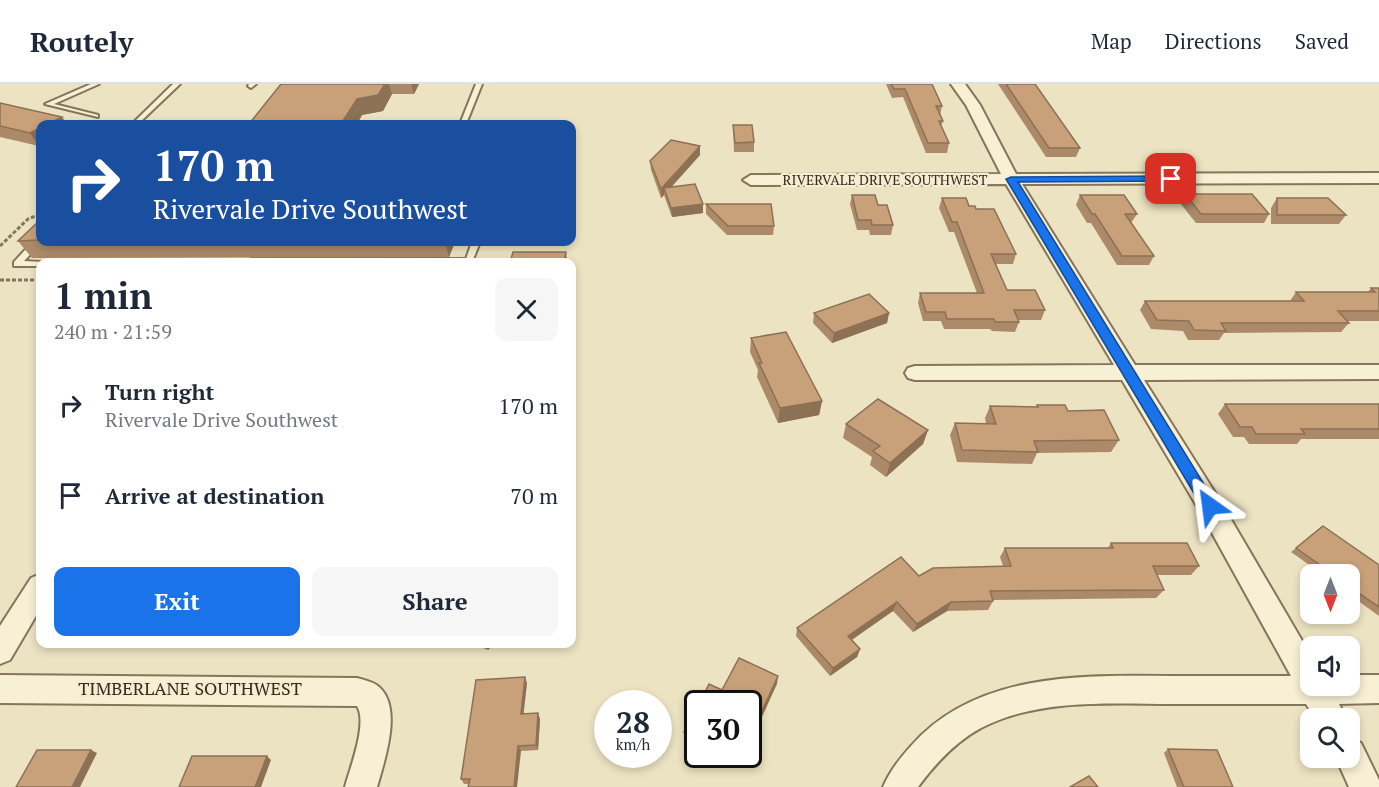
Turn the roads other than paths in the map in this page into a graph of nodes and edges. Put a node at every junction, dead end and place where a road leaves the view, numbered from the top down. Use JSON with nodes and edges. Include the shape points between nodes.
{"nodes":[{"id":1,"x":96,"y":84,"type":"edge"},
{"id":2,"x":177,"y":84,"type":"edge"},
{"id":3,"x":479,"y":84,"type":"edge"},
{"id":4,"x":958,"y":84,"type":"edge"},
{"id":5,"x":96,"y":116,"type":"dead end"},
{"id":6,"x":139,"y":120,"type":"edge"},
{"id":7,"x":465,"y":120,"type":"edge"},
{"id":8,"x":1379,"y":178,"type":"edge"},
{"id":9,"x":1011,"y":179,"type":"junction"},
{"id":10,"x":750,"y":180,"type":"dead end"},
{"id":11,"x":36,"y":243,"type":"edge"},
{"id":12,"x":36,"y":264,"type":"edge"},
{"id":13,"x":915,"y":372,"type":"dead end"},
{"id":14,"x":1127,"y":372,"type":"junction"},
{"id":15,"x":1379,"y":372,"type":"edge"},
{"id":16,"x":36,"y":592,"type":"edge"},
{"id":17,"x":0,"y":651,"type":"edge"},
{"id":18,"x":1300,"y":663,"type":"edge"},
{"id":19,"x":1300,"y":686,"type":"edge"},
{"id":20,"x":1360,"y":688,"type":"edge"},
{"id":21,"x":0,"y":689,"type":"edge"},
{"id":22,"x":1379,"y":689,"type":"edge"},
{"id":23,"x":1357,"y":768,"type":"edge"},
{"id":24,"x":361,"y":787,"type":"edge"},
{"id":25,"x":899,"y":787,"type":"edge"},
{"id":26,"x":1366,"y":787,"type":"edge"}],
"edges":[{"from":1,"to":5,"type":"lane","via":[[48,104]]},
{"from":2,"to":6,"type":"lane"},
{"from":3,"to":7,"type":"lane"},
{"from":4,"to":9,"type":"street"},
{"from":8,"to":9,"type":"street","name":"RIVERVALE DRIVE SOUTHWEST"},
{"from":9,"to":10,"type":"street","name":"RIVERVALE DRIVE SOUTHWEST"},
{"from":9,"to":14,"type":"street"},
{"from":11,"to":12,"type":"lane","via":[[17,264]]},
{"from":13,"to":14,"type":"street"},
{"from":14,"to":15,"type":"street"},
{"from":14,"to":18,"type":"street"},
{"from":16,"to":17,"type":"street"},
{"from":19,"to":25,"type":"street","via":[[1075,691],[1019,699],[982,712],[951,729],[920,758]]},
{"from":20,"to":22,"type":"street"},
{"from":21,"to":24,"type":"street","name":"TIMBERLANE SOUTHWEST","via":[[357,692],[368,696],[374,705],[375,726]]},
{"from":23,"to":26,"type":"street"}]}
